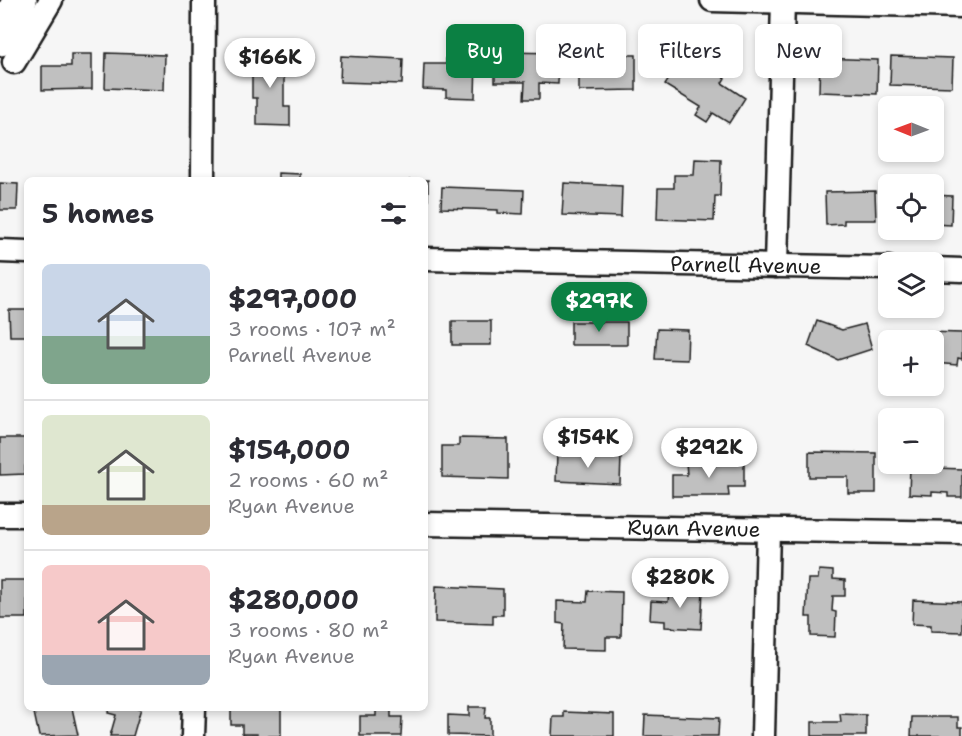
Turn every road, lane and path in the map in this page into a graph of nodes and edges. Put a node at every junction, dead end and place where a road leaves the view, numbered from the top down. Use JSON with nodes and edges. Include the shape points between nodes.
{"nodes":[{"id":1,"x":20,"y":0,"type":"edge"},
{"id":2,"x":51,"y":0,"type":"edge"},
{"id":3,"x":204,"y":0,"type":"edge"},
{"id":4,"x":712,"y":0,"type":"edge"},
{"id":5,"x":783,"y":1,"type":"edge"},
{"id":6,"x":962,"y":6,"type":"edge"},
{"id":7,"x":7,"y":51,"type":"edge"},
{"id":8,"x":203,"y":177,"type":"edge"},
{"id":9,"x":0,"y":251,"type":"edge"},
{"id":10,"x":24,"y":252,"type":"edge"},
{"id":11,"x":428,"y":260,"type":"edge"},
{"id":12,"x":776,"y":266,"type":"junction"},
{"id":13,"x":878,"y":268,"type":"edge"},
{"id":14,"x":944,"y":269,"type":"edge"},
{"id":15,"x":962,"y":270,"type":"edge"},
{"id":16,"x":0,"y":515,"type":"edge"},
{"id":17,"x":24,"y":515,"type":"edge"},
{"id":18,"x":428,"y":524,"type":"edge"},
{"id":19,"x":768,"y":530,"type":"junction"},
{"id":20,"x":962,"y":533,"type":"edge"},
{"id":21,"x":194,"y":711,"type":"edge"},
{"id":22,"x":193,"y":736,"type":"edge"},
{"id":23,"x":764,"y":736,"type":"edge"}],
"edges":[{"from":1,"to":7,"type":"highway"},
{"from":2,"to":7,"type":"street"},
{"from":3,"to":8,"type":"street"},
{"from":4,"to":5,"type":"street"},
{"from":5,"to":6,"type":"street"},
{"from":5,"to":12,"type":"street"},
{"from":9,"to":10,"type":"street"},
{"from":11,"to":12,"type":"street","name":"Parnell Avenue"},
{"from":12,"to":13,"type":"street","name":"Parnell Avenue"},
{"from":14,"to":15,"type":"street"},
{"from":16,"to":17,"type":"street"},
{"from":18,"to":19,"type":"street","name":"Ryan Avenue"},
{"from":19,"to":20,"type":"street","name":"Ryan Avenue"},
{"from":19,"to":23,"type":"street"},
{"from":21,"to":22,"type":"street"}]}
